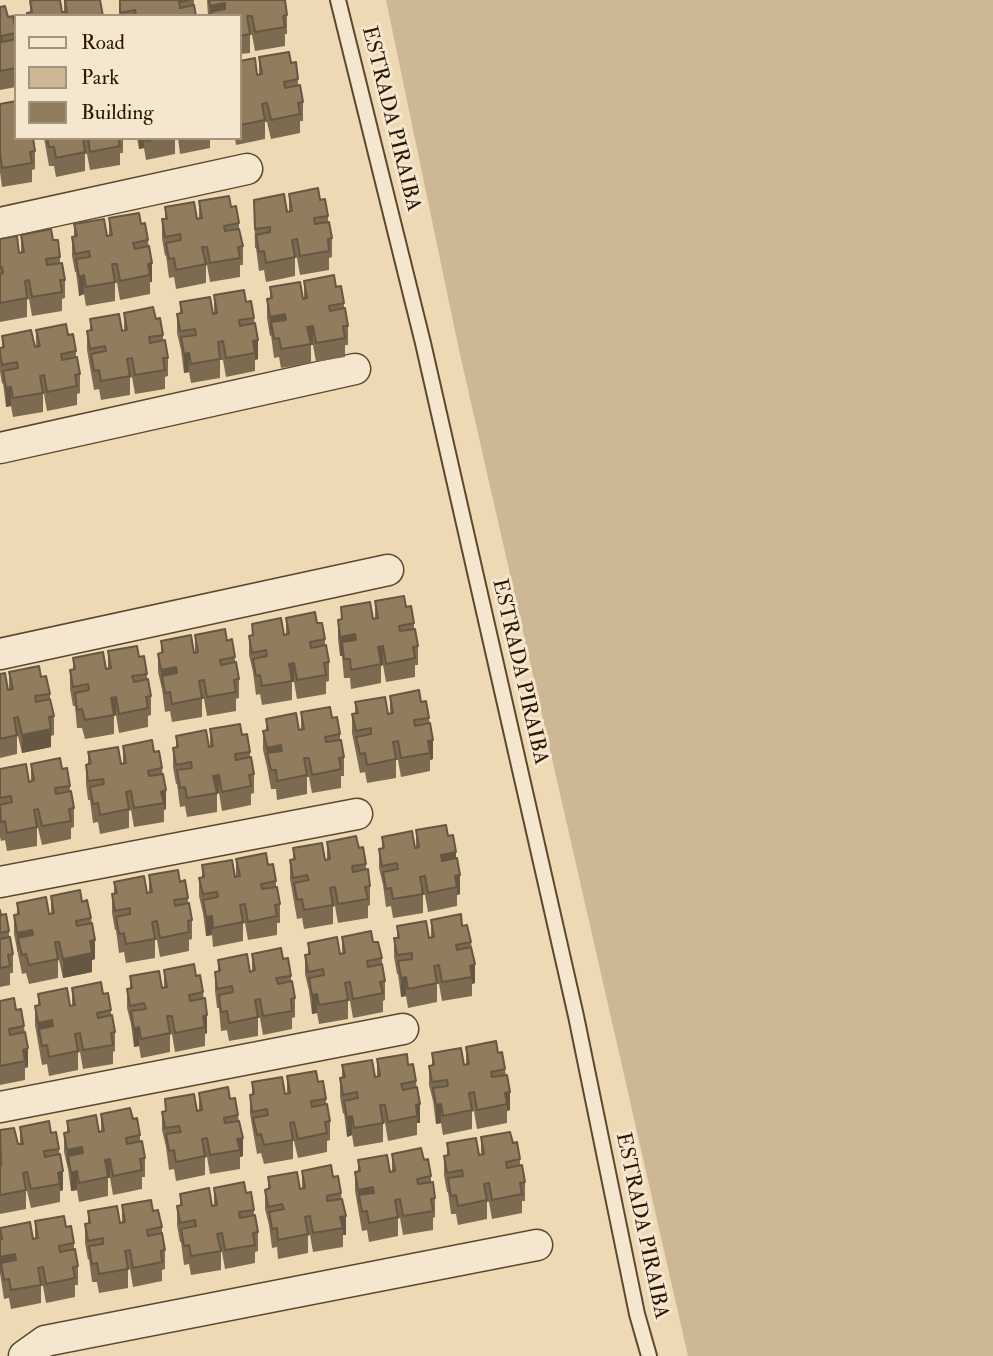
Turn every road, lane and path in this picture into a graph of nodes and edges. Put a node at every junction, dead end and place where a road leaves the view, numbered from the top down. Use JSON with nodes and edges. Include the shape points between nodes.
{"nodes":[{"id":1,"x":338,"y":0,"type":"edge"},
{"id":2,"x":247,"y":169,"type":"dead end"},
{"id":3,"x":0,"y":223,"type":"edge"},
{"id":4,"x":355,"y":369,"type":"dead end"},
{"id":5,"x":0,"y":449,"type":"edge"},
{"id":6,"x":388,"y":570,"type":"dead end"},
{"id":7,"x":0,"y":654,"type":"edge"},
{"id":8,"x":357,"y":814,"type":"dead end"},
{"id":9,"x":0,"y":882,"type":"edge"},
{"id":10,"x":403,"y":1029,"type":"dead end"},
{"id":11,"x":0,"y":1107,"type":"edge"},
{"id":12,"x":537,"y":1245,"type":"dead end"},
{"id":13,"x":24,"y":1356,"type":"edge"},
{"id":14,"x":649,"y":1356,"type":"edge"}],
"edges":[{"from":1,"to":14,"type":"lane","name":"ESTRADA PIRAIBA","via":[[423,343]]},
{"from":2,"to":3,"type":"street"},
{"from":4,"to":5,"type":"street"},
{"from":6,"to":7,"type":"street"},
{"from":8,"to":9,"type":"street"},
{"from":10,"to":11,"type":"street"},
{"from":12,"to":13,"type":"street","via":[[46,1341]]}]}
